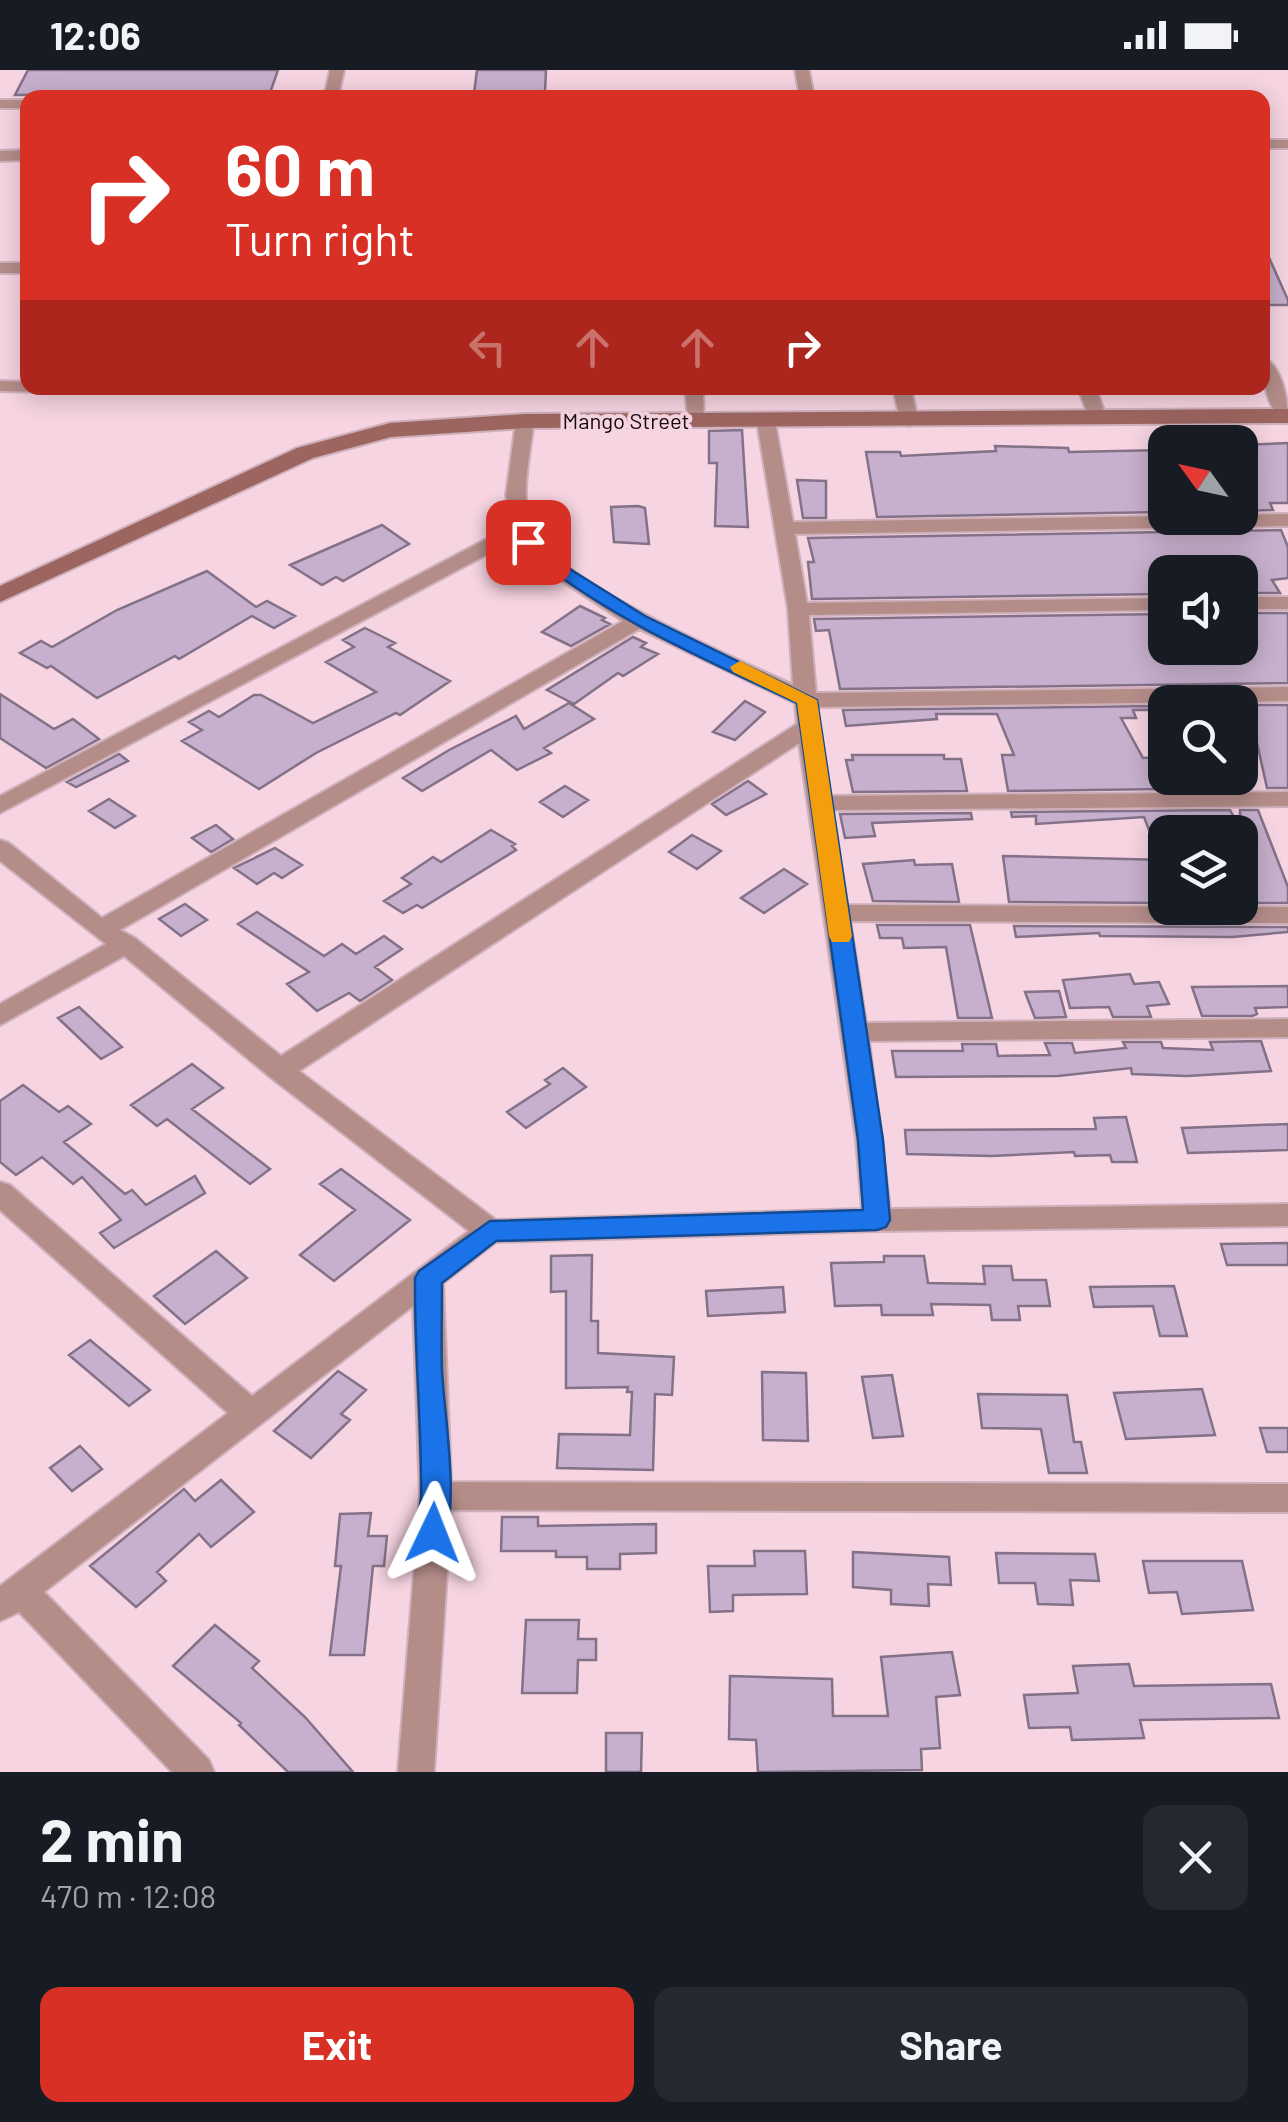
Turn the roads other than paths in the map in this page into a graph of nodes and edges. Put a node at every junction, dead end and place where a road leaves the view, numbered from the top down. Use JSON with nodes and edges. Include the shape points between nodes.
{"nodes":[{"id":1,"x":1270,"y":378,"type":"edge"},
{"id":2,"x":695,"y":395,"type":"edge"},
{"id":3,"x":904,"y":395,"type":"edge"},
{"id":4,"x":1089,"y":395,"type":"edge"},
{"id":5,"x":1288,"y":416,"type":"edge"},
{"id":6,"x":1098,"y":419,"type":"junction"},
{"id":7,"x":524,"y":420,"type":"junction"},
{"id":8,"x":698,"y":420,"type":"junction"},
{"id":9,"x":909,"y":420,"type":"junction"},
{"id":10,"x":766,"y":422,"type":"junction"},
{"id":11,"x":1288,"y":520,"type":"edge"},
{"id":12,"x":521,"y":528,"type":"junction"},
{"id":13,"x":785,"y":528,"type":"junction"},
{"id":14,"x":0,"y":595,"type":"edge"},
{"id":15,"x":1258,"y":603,"type":"edge"},
{"id":16,"x":1288,"y":603,"type":"edge"},
{"id":17,"x":1148,"y":604,"type":"edge"},
{"id":18,"x":798,"y":608,"type":"junction"},
{"id":19,"x":638,"y":620,"type":"junction"},
{"id":20,"x":1288,"y":694,"type":"edge"},
{"id":21,"x":807,"y":700,"type":"junction"},
{"id":22,"x":808,"y":727,"type":"junction"},
{"id":23,"x":1288,"y":799,"type":"edge"},
{"id":24,"x":820,"y":803,"type":"junction"},
{"id":25,"x":0,"y":806,"type":"edge"},
{"id":26,"x":0,"y":848,"type":"edge"},
{"id":27,"x":838,"y":913,"type":"junction"},
{"id":28,"x":1288,"y":914,"type":"edge"},
{"id":29,"x":100,"y":930,"type":"junction"},
{"id":30,"x":126,"y":944,"type":"junction"},
{"id":31,"x":0,"y":1016,"type":"edge"},
{"id":32,"x":1288,"y":1028,"type":"edge"},
{"id":33,"x":852,"y":1032,"type":"junction"},
{"id":34,"x":280,"y":1070,"type":"junction"},
{"id":35,"x":0,"y":1193,"type":"edge"},
{"id":36,"x":1288,"y":1215,"type":"edge"},
{"id":37,"x":877,"y":1220,"type":"junction"},
{"id":38,"x":490,"y":1231,"type":"junction"},
{"id":39,"x":428,"y":1278,"type":"junction"},
{"id":40,"x":252,"y":1416,"type":"junction"},
{"id":41,"x":436,"y":1496,"type":"junction"},
{"id":42,"x":1288,"y":1498,"type":"edge"},
{"id":43,"x":10,"y":1598,"type":"edge"},
{"id":44,"x":196,"y":1772,"type":"edge"},
{"id":45,"x":416,"y":1772,"type":"edge"}],
"edges":[{"from":1,"to":5,"type":"street"},
{"from":2,"to":8,"type":"street"},
{"from":3,"to":9,"type":"street"},
{"from":4,"to":6,"type":"street"},
{"from":5,"to":6,"type":"main road","name":"Mango Street"},
{"from":6,"to":9,"type":"main road","name":"Mango Street"},
{"from":7,"to":8,"type":"main road","name":"Mango Street"},
{"from":7,"to":12,"type":"street","via":[[516,495]]},
{"from":7,"to":14,"type":"main road","name":"Mango Street","via":[[444,423],[332,444]]},
{"from":8,"to":10,"type":"main road","name":"Mango Street"},
{"from":9,"to":10,"type":"main road","name":"Mango Street"},
{"from":10,"to":13,"type":"street"},
{"from":11,"to":13,"type":"street"},
{"from":12,"to":19,"type":"street","via":[[544,558]]},
{"from":12,"to":25,"type":"street"},
{"from":13,"to":18,"type":"street"},
{"from":15,"to":16,"type":"street"},
{"from":17,"to":18,"type":"street"},
{"from":18,"to":21,"type":"street"},
{"from":19,"to":21,"type":"street"},
{"from":19,"to":29,"type":"street"},
{"from":20,"to":21,"type":"street"},
{"from":21,"to":22,"type":"street"},
{"from":22,"to":24,"type":"street"},
{"from":22,"to":34,"type":"street"},
{"from":23,"to":24,"type":"street"},
{"from":24,"to":27,"type":"street"},
{"from":26,"to":29,"type":"street"},
{"from":27,"to":28,"type":"street"},
{"from":27,"to":33,"type":"street"},
{"from":29,"to":30,"type":"street"},
{"from":30,"to":31,"type":"street"},
{"from":30,"to":34,"type":"street"},
{"from":32,"to":33,"type":"street"},
{"from":33,"to":37,"type":"street"},
{"from":34,"to":38,"type":"street"},
{"from":35,"to":40,"type":"street"},
{"from":36,"to":37,"type":"street"},
{"from":37,"to":38,"type":"street"},
{"from":38,"to":39,"type":"street"},
{"from":39,"to":40,"type":"street"},
{"from":39,"to":41,"type":"street"},
{"from":40,"to":43,"type":"street"},
{"from":41,"to":42,"type":"street"},
{"from":41,"to":45,"type":"street"},
{"from":43,"to":44,"type":"street"}]}
